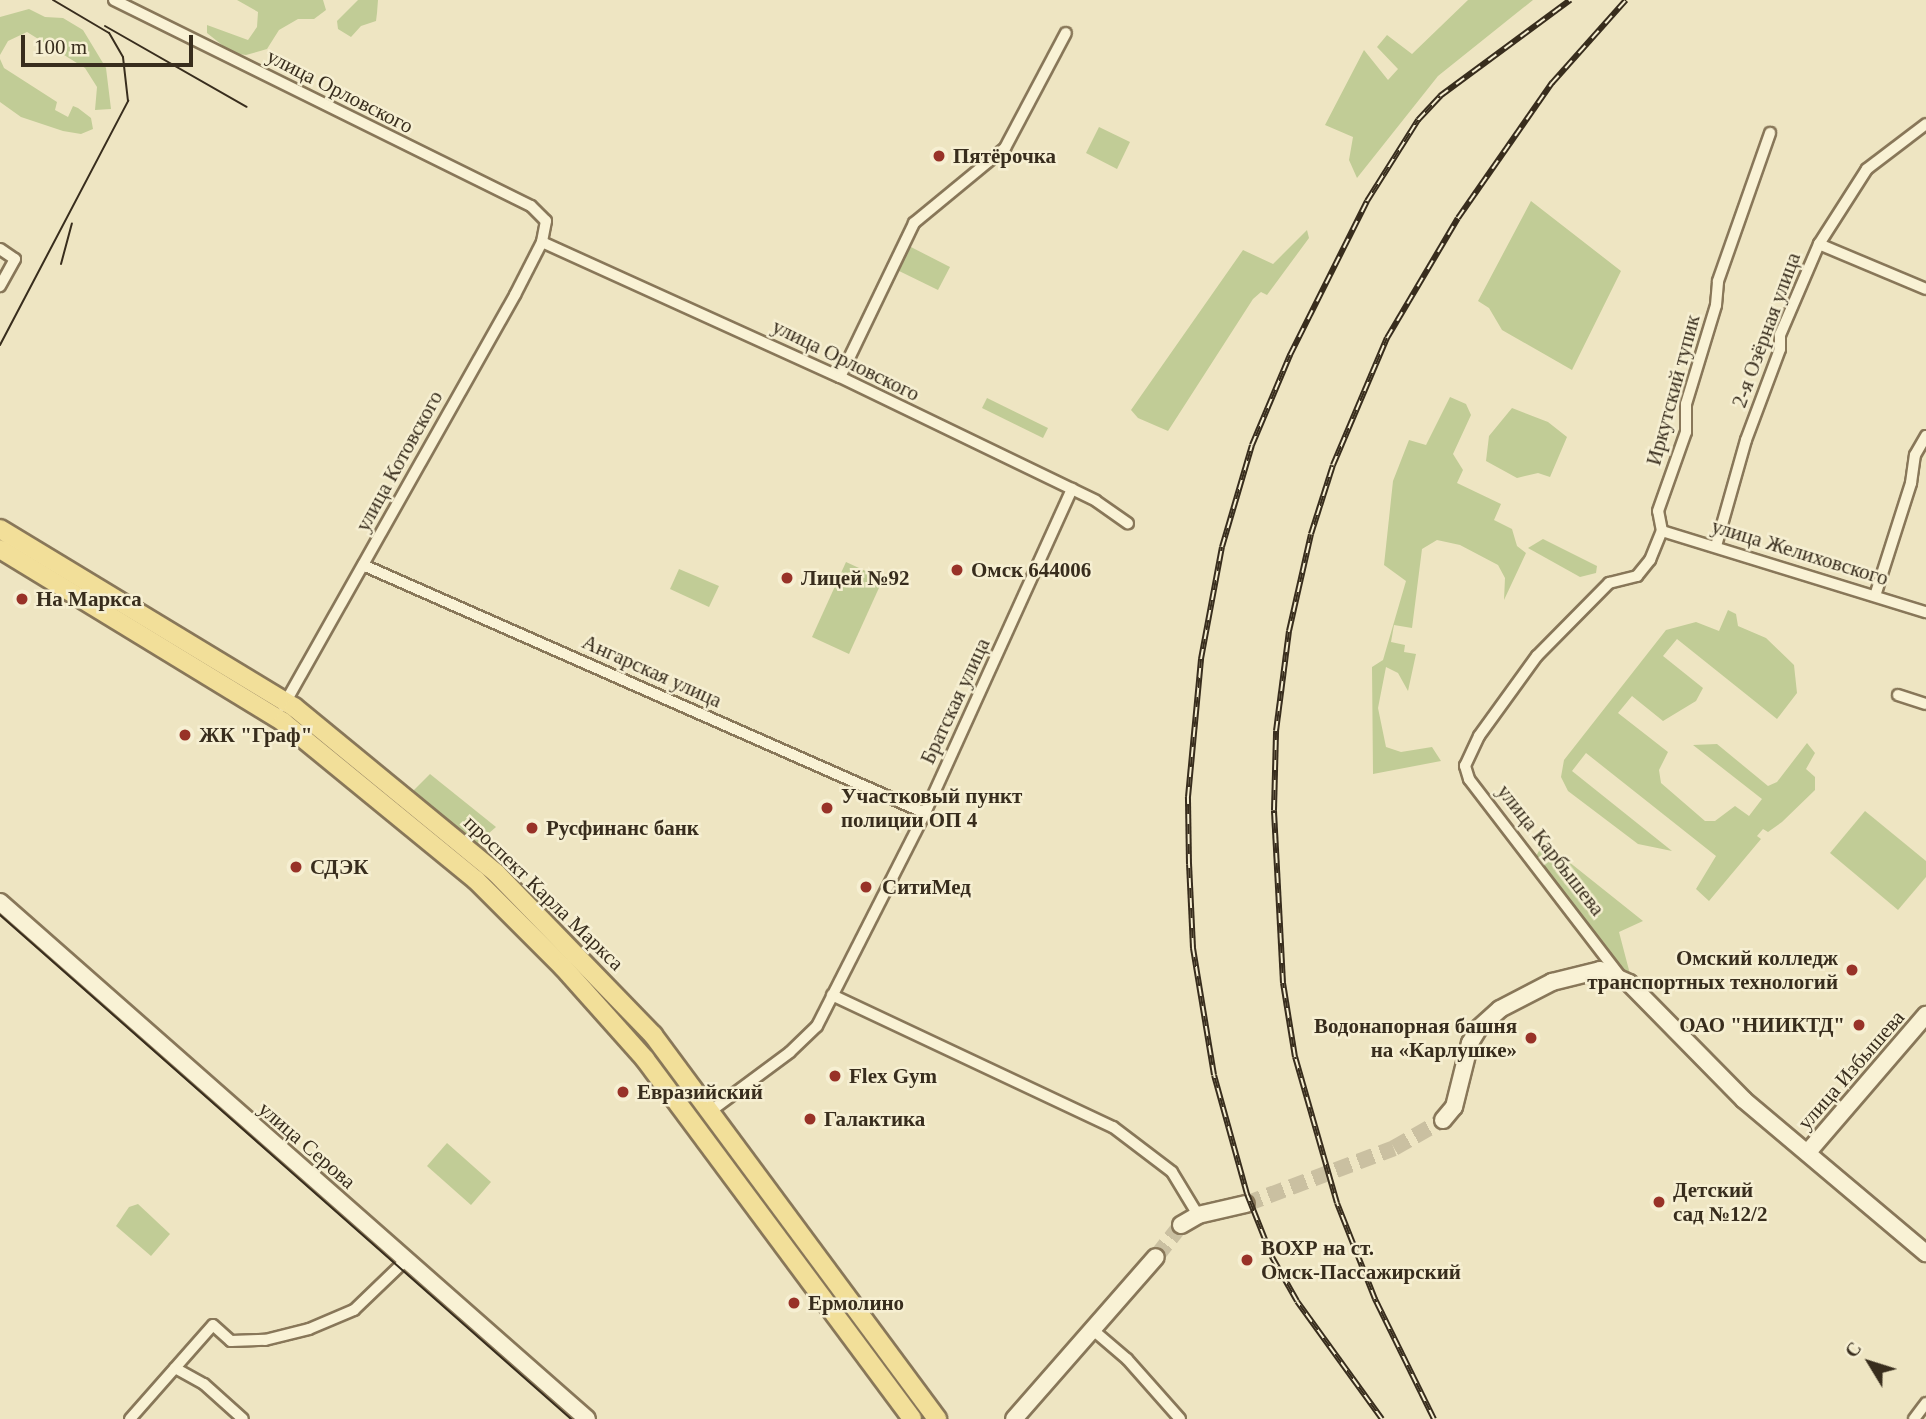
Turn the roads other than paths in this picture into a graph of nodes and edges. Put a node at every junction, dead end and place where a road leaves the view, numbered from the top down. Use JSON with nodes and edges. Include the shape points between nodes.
{"nodes":[{"id":1,"x":114,"y":0,"type":"edge"},
{"id":2,"x":1066,"y":33,"type":"dead end"},
{"id":3,"x":1926,"y":124,"type":"edge"},
{"id":4,"x":1770,"y":133,"type":"dead end"},
{"id":5,"x":546,"y":221,"type":"joint"},
{"id":6,"x":542,"y":242,"type":"junction"},
{"id":7,"x":1819,"y":244,"type":"junction"},
{"id":8,"x":0,"y":249,"type":"edge"},
{"id":9,"x":0,"y":286,"type":"edge"},
{"id":10,"x":1926,"y":289,"type":"edge"},
{"id":11,"x":840,"y":377,"type":"junction"},
{"id":12,"x":1926,"y":436,"type":"edge"},
{"id":13,"x":1072,"y":489,"type":"junction"},
{"id":14,"x":1128,"y":523,"type":"dead end"},
{"id":15,"x":0,"y":528,"type":"edge"},
{"id":16,"x":1662,"y":531,"type":"junction"},
{"id":17,"x":1716,"y":546,"type":"junction"},
{"id":18,"x":0,"y":549,"type":"edge"},
{"id":19,"x":363,"y":565,"type":"junction"},
{"id":20,"x":1875,"y":596,"type":"junction"},
{"id":21,"x":1926,"y":612,"type":"edge"},
{"id":22,"x":1898,"y":695,"type":"dead end"},
{"id":23,"x":286,"y":702,"type":"junction"},
{"id":24,"x":1926,"y":704,"type":"edge"},
{"id":25,"x":276,"y":717,"type":"junction"},
{"id":26,"x":1470,"y":752,"type":"joint"},
{"id":27,"x":925,"y":813,"type":"junction"},
{"id":28,"x":0,"y":902,"type":"edge"},
{"id":29,"x":1620,"y":976,"type":"junction"},
{"id":30,"x":832,"y":995,"type":"junction"},
{"id":31,"x":1926,"y":1015,"type":"edge"},
{"id":32,"x":708,"y":1113,"type":"junction"},
{"id":33,"x":1443,"y":1120,"type":"tunnel mouth"},
{"id":34,"x":1808,"y":1152,"type":"junction"},
{"id":35,"x":1245,"y":1204,"type":"tunnel mouth"},
{"id":36,"x":1198,"y":1215,"type":"junction"},
{"id":37,"x":1181,"y":1224,"type":"tunnel mouth"},
{"id":38,"x":1926,"y":1253,"type":"edge"},
{"id":39,"x":1156,"y":1257,"type":"tunnel mouth"},
{"id":40,"x":406,"y":1260,"type":"junction"},
{"id":41,"x":1093,"y":1330,"type":"junction"},
{"id":42,"x":175,"y":1368,"type":"junction"},
{"id":43,"x":1926,"y":1404,"type":"edge"},
{"id":44,"x":131,"y":1419,"type":"edge"},
{"id":45,"x":243,"y":1419,"type":"edge"},
{"id":46,"x":587,"y":1419,"type":"edge"},
{"id":47,"x":912,"y":1419,"type":"edge"},
{"id":48,"x":937,"y":1419,"type":"edge"},
{"id":49,"x":1014,"y":1419,"type":"edge"},
{"id":50,"x":1180,"y":1419,"type":"edge"},
{"id":51,"x":1914,"y":1419,"type":"edge"}],
"edges":[{"from":1,"to":5,"type":"street","name":"улица Орловского","via":[[531,206]]},
{"from":2,"to":11,"type":"street","via":[[1005,148],[914,223]]},
{"from":3,"to":7,"type":"street","name":"2-я Озёрная улица","via":[[1867,169]]},
{"from":4,"to":16,"type":"street","name":"Иркутский тупик","via":[[1718,281],[1716,304],[1686,404],[1686,432],[1658,511]]},
{"from":5,"to":6,"type":"street","name":"улица Котовского"},
{"from":6,"to":11,"type":"street","name":"улица Орловского"},
{"from":6,"to":19,"type":"street","name":"улица Котовского"},
{"from":7,"to":10,"type":"street"},
{"from":7,"to":17,"type":"street","name":"2-я Озёрная улица","via":[[1780,335],[1780,349],[1742,450]]},
{"from":8,"to":9,"type":"street","via":[[15,259]]},
{"from":11,"to":13,"type":"street","name":"улица Орловского"},
{"from":12,"to":20,"type":"street","via":[[1915,455],[1911,483]]},
{"from":13,"to":14,"type":"street","name":"улица Орловского"},
{"from":13,"to":27,"type":"street","name":"Братская улица"},
{"from":15,"to":23,"type":"main road","name":"проспект Карла Маркса"},
{"from":16,"to":17,"type":"street","name":"улица Желиховского"},
{"from":16,"to":26,"type":"street","name":"Иркутский тупик","via":[[1650,560],[1636,576],[1609,583],[1537,656]]},
{"from":17,"to":20,"type":"street","name":"улица Желиховского"},
{"from":18,"to":25,"type":"main road","name":"проспект Карла Маркса"},
{"from":19,"to":23,"type":"street","name":"улица Котовского"},
{"from":19,"to":27,"type":"street","name":"Ангарская улица"},
{"from":20,"to":21,"type":"street","name":"улица Желиховского"},
{"from":22,"to":24,"type":"street"},
{"from":23,"to":25,"type":"street","name":"улица Котовского"},
{"from":23,"to":32,"type":"main road","name":"проспект Карла Маркса","via":[[496,873],[653,1035]]},
{"from":25,"to":47,"type":"main road","name":"проспект Карла Маркса","via":[[450,856],[606,1012]]},
{"from":26,"to":29,"type":"street","name":"улица Карбышева","via":[[1465,766],[1469,779]]},
{"from":27,"to":30,"type":"street","name":"Братская улица"},
{"from":28,"to":40,"type":"main road","name":"улица Серова"},
{"from":29,"to":33,"type":"main road","via":[[1600,970],[1579,972],[1500,1009],[1470,1043],[1454,1107]]},
{"from":29,"to":34,"type":"main road","name":"улица Карбышева","via":[[1744,1100]]},
{"from":30,"to":32,"type":"street","name":"Братская улица","via":[[808,1036]]},
{"from":30,"to":36,"type":"street","via":[[1113,1126],[1171,1171]]},
{"from":31,"to":34,"type":"main road","name":"улица Избышева"},
{"from":32,"to":48,"type":"main road","name":"проспект Карла Маркса"},
{"from":34,"to":38,"type":"main road","name":"улица Карбышева"},
{"from":35,"to":36,"type":"main road"},
{"from":36,"to":37,"type":"main road"},
{"from":39,"to":41,"type":"main road"},
{"from":40,"to":42,"type":"street","via":[[354,1310],[265,1340],[231,1340],[213,1325]]},
{"from":40,"to":46,"type":"main road","name":"улица Серова"},
{"from":41,"to":49,"type":"main road"},
{"from":41,"to":50,"type":"street","via":[[1128,1359]]},
{"from":42,"to":44,"type":"street"},
{"from":42,"to":45,"type":"street","via":[[204,1384]]},
{"from":43,"to":51,"type":"street"}]}
